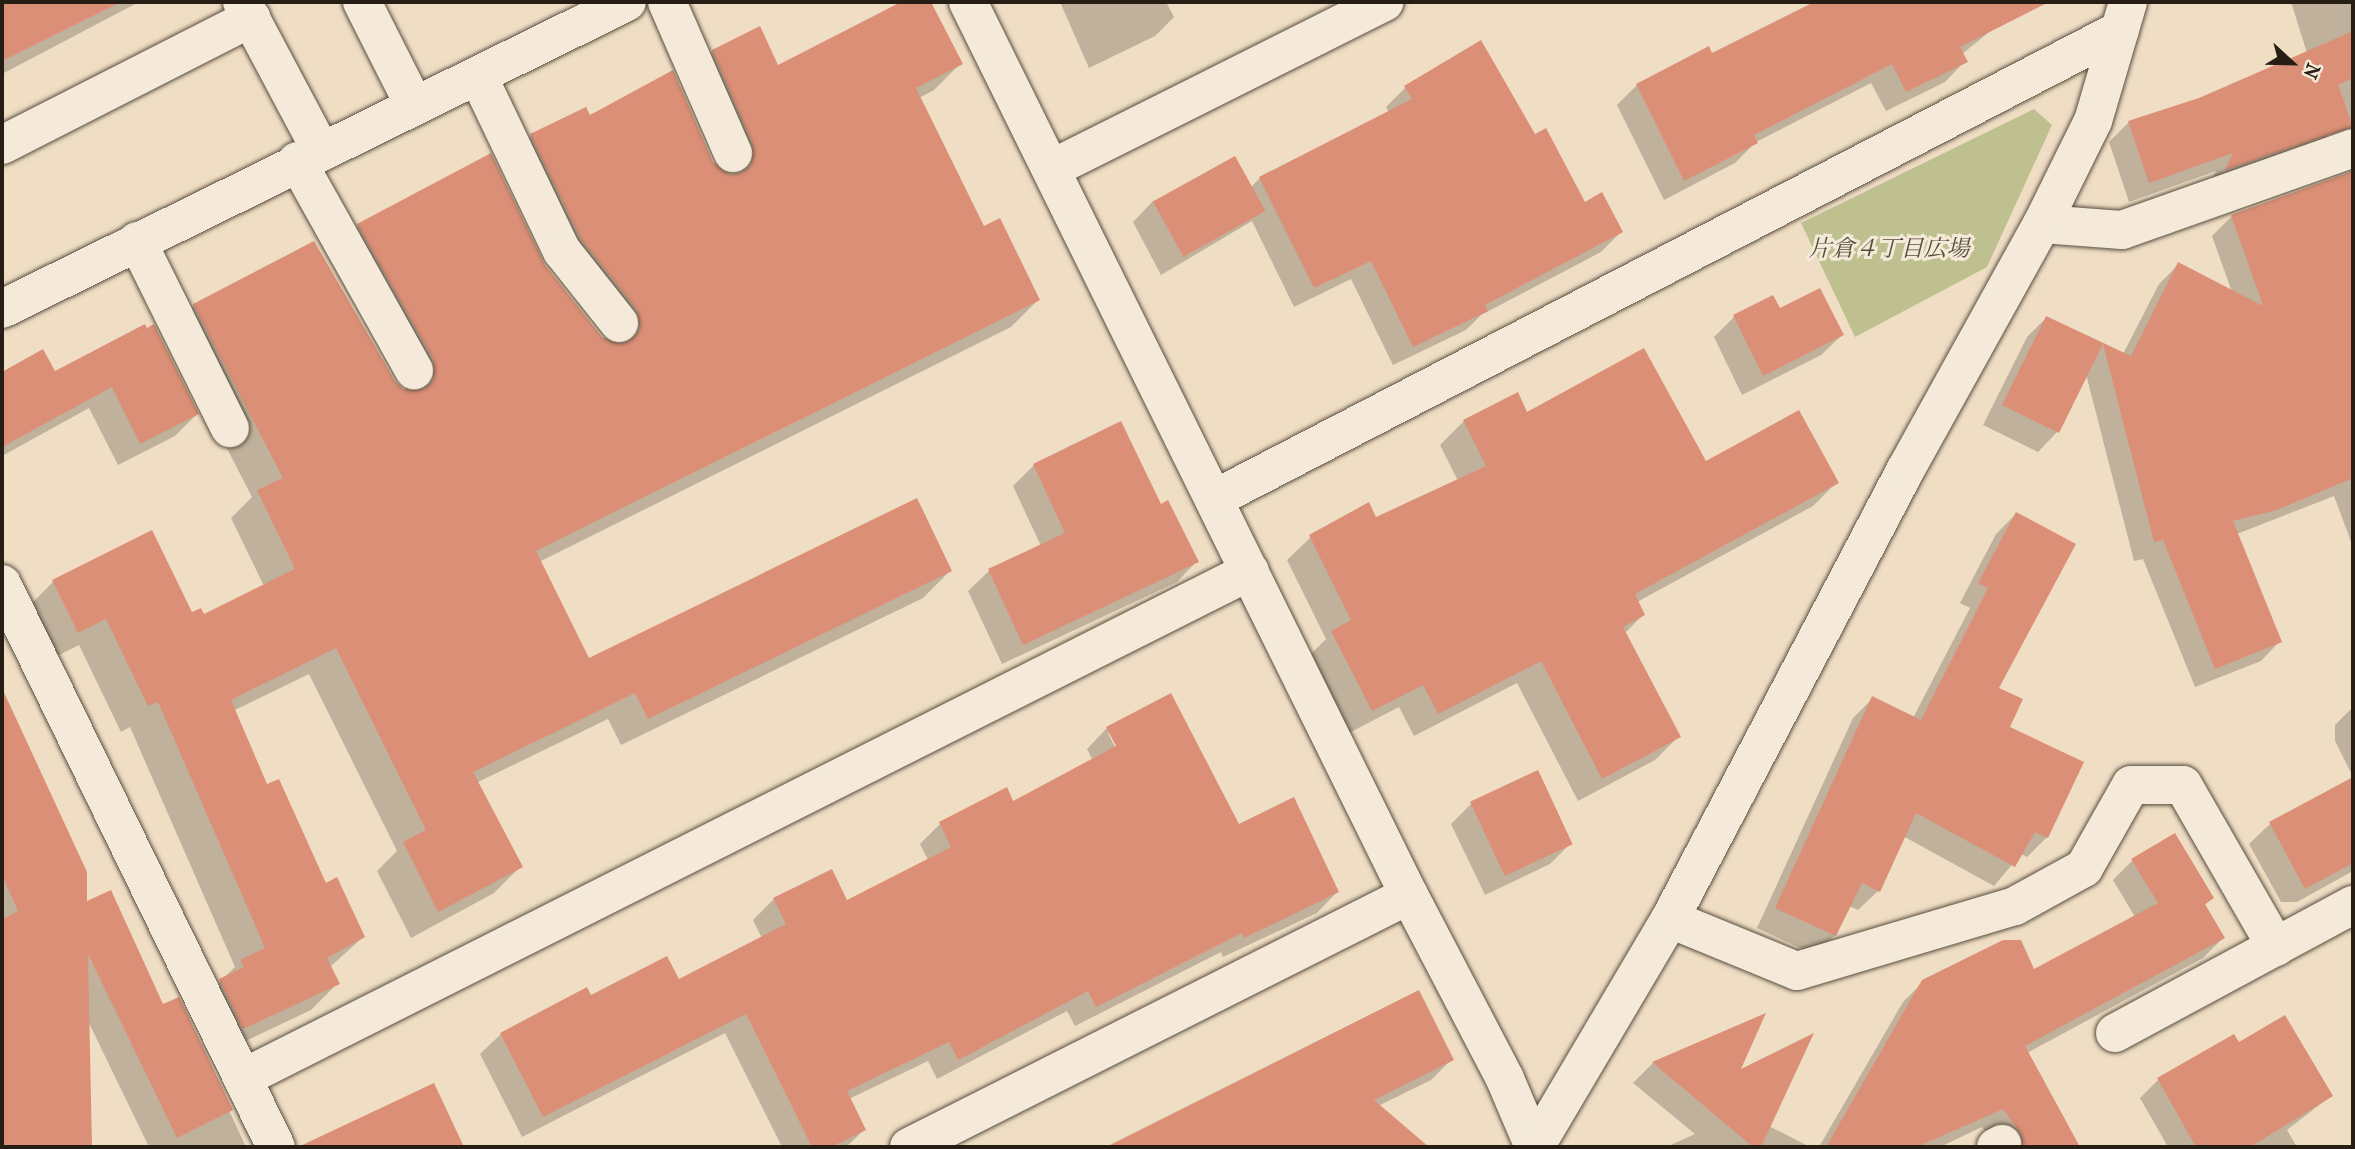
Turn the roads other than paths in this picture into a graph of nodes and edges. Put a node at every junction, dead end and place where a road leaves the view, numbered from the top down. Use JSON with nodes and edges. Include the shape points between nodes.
{"nodes":[{"id":1,"x":362,"y":2,"type":"edge"},
{"id":2,"x":626,"y":2,"type":"edge"},
{"id":3,"x":667,"y":2,"type":"edge"},
{"id":4,"x":968,"y":2,"type":"edge"},
{"id":5,"x":1385,"y":2,"type":"edge"},
{"id":6,"x":247,"y":10,"type":"edge"},
{"id":7,"x":2124,"y":16,"type":"edge"},
{"id":8,"x":478,"y":76,"type":"junction"},
{"id":9,"x":413,"y":103,"type":"junction"},
{"id":10,"x":2,"y":145,"type":"edge"},
{"id":11,"x":2353,"y":148,"type":"edge"},
{"id":12,"x":733,"y":153,"type":"dead end"},
{"id":13,"x":309,"y":155,"type":"junction"},
{"id":14,"x":1051,"y":169,"type":"junction"},
{"id":15,"x":2042,"y":224,"type":"junction"},
{"id":16,"x":137,"y":241,"type":"junction"},
{"id":17,"x":2,"y":309,"type":"edge"},
{"id":18,"x":619,"y":323,"type":"dead end"},
{"id":19,"x":414,"y":370,"type":"dead end"},
{"id":20,"x":230,"y":428,"type":"dead end"},
{"id":21,"x":1214,"y":499,"type":"junction"},
{"id":22,"x":1250,"y":571,"type":"junction"},
{"id":23,"x":2,"y":584,"type":"edge"},
{"id":24,"x":1409,"y":895,"type":"junction"},
{"id":25,"x":2353,"y":905,"type":"edge"},
{"id":26,"x":1671,"y":919,"type":"junction"},
{"id":27,"x":2276,"y":947,"type":"junction"},
{"id":28,"x":2115,"y":1033,"type":"dead end"},
{"id":29,"x":245,"y":1077,"type":"junction"},
{"id":30,"x":276,"y":1147,"type":"edge"},
{"id":31,"x":909,"y":1147,"type":"edge"},
{"id":32,"x":1535,"y":1147,"type":"edge"}],
"edges":[{"from":1,"to":9,"type":"street"},
{"from":2,"to":8,"type":"street"},
{"from":3,"to":12,"type":"street"},
{"from":4,"to":14,"type":"street"},
{"from":5,"to":14,"type":"street"},
{"from":6,"to":10,"type":"street"},
{"from":6,"to":13,"type":"street"},
{"from":7,"to":15,"type":"street","via":[[2093,121]]},
{"from":7,"to":21,"type":"street"},
{"from":8,"to":9,"type":"street"},
{"from":8,"to":18,"type":"street","via":[[562,251]]},
{"from":9,"to":13,"type":"street"},
{"from":11,"to":15,"type":"street","via":[[2122,230]]},
{"from":13,"to":16,"type":"street"},
{"from":13,"to":19,"type":"street"},
{"from":14,"to":21,"type":"street"},
{"from":15,"to":26,"type":"street","via":[[1906,469]]},
{"from":16,"to":17,"type":"street"},
{"from":16,"to":20,"type":"street"},
{"from":21,"to":22,"type":"street"},
{"from":22,"to":24,"type":"street"},
{"from":22,"to":29,"type":"street"},
{"from":23,"to":29,"type":"street"},
{"from":24,"to":31,"type":"street"},
{"from":24,"to":32,"type":"street","via":[[1505,1079]]},
{"from":25,"to":27,"type":"street"},
{"from":26,"to":27,"type":"street","via":[[1797,971],[2015,906],[2084,868],[2131,785],[2183,785]]},
{"from":26,"to":32,"type":"street"},
{"from":27,"to":28,"type":"street"},
{"from":29,"to":30,"type":"street"}]}
